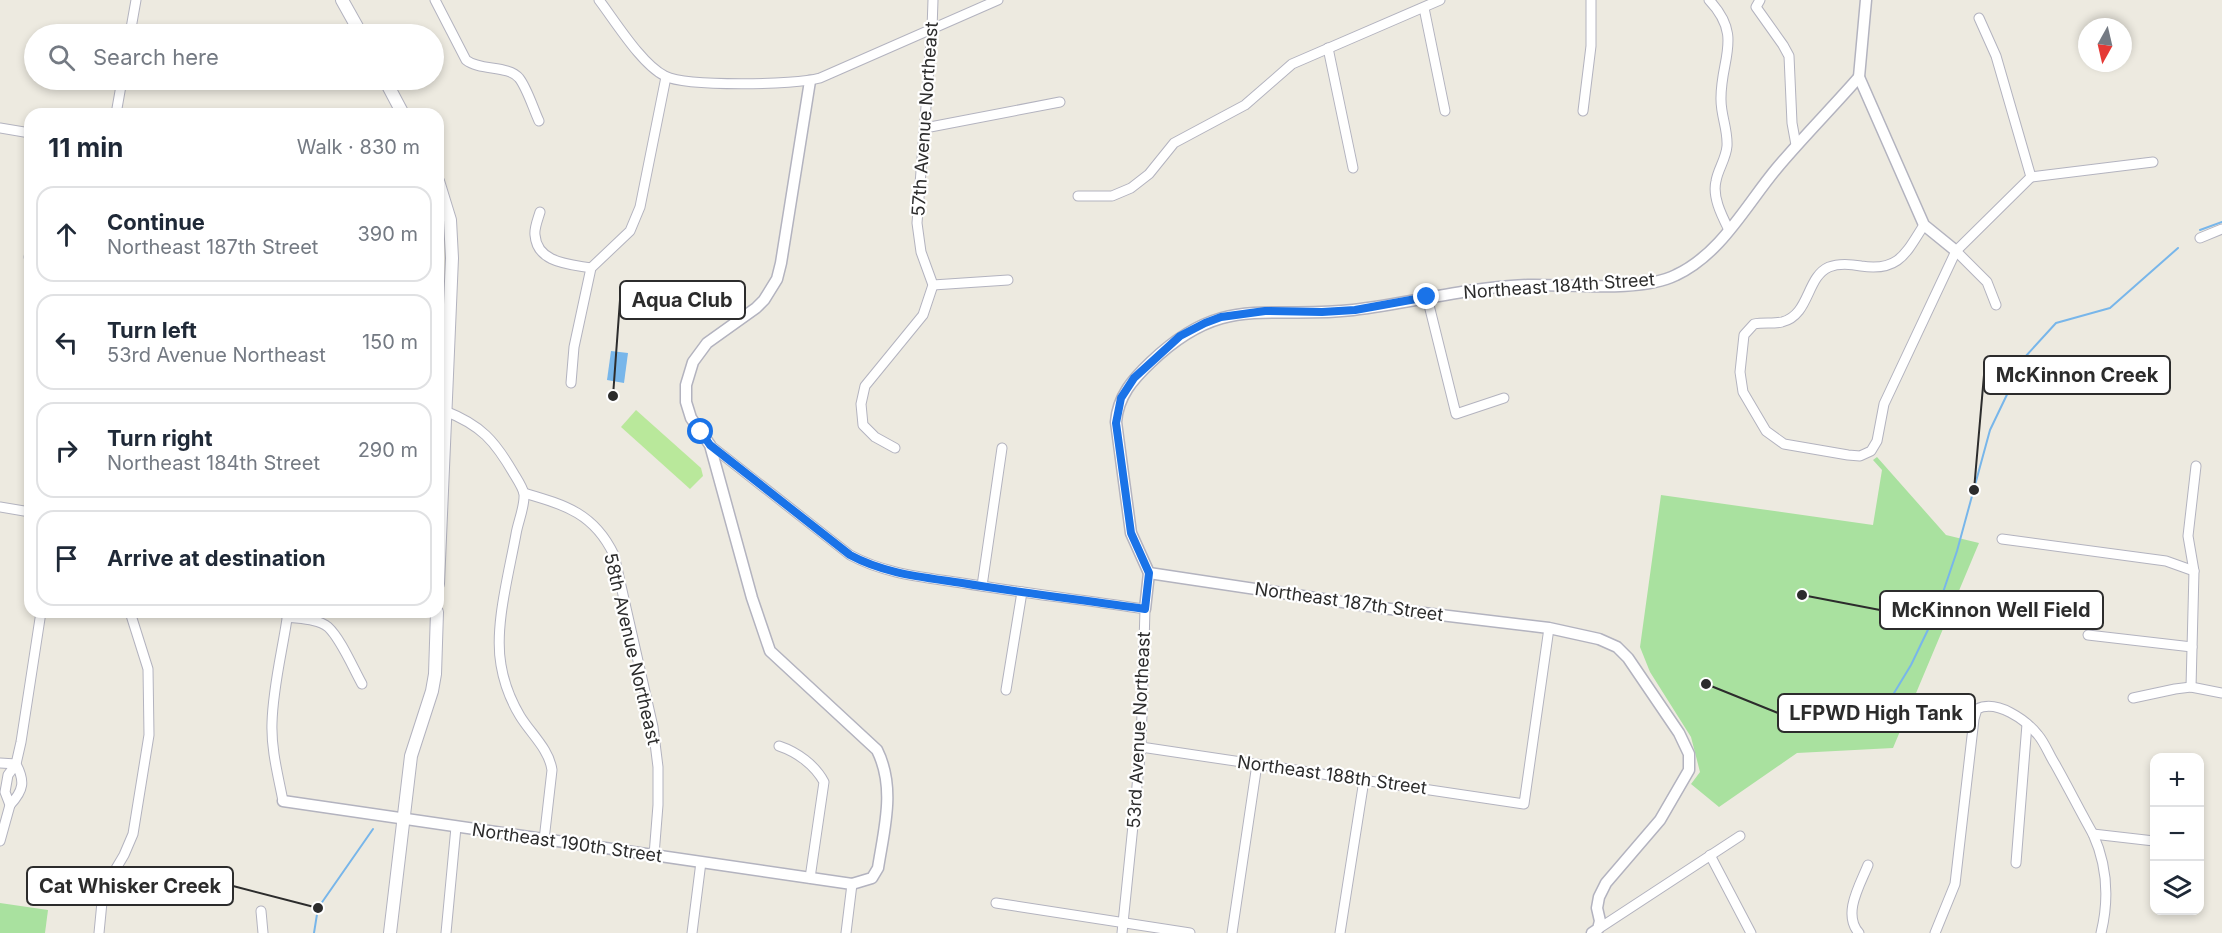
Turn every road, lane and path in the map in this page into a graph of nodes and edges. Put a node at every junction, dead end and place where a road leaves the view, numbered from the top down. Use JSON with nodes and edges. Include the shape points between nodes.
{"nodes":[{"id":1,"x":136,"y":0,"type":"edge"},
{"id":2,"x":342,"y":0,"type":"edge"},
{"id":3,"x":435,"y":0,"type":"edge"},
{"id":4,"x":599,"y":0,"type":"edge"},
{"id":5,"x":933,"y":0,"type":"edge"},
{"id":6,"x":998,"y":0,"type":"edge"},
{"id":7,"x":1440,"y":0,"type":"edge"},
{"id":8,"x":1591,"y":0,"type":"edge"},
{"id":9,"x":1709,"y":0,"type":"edge"},
{"id":10,"x":1760,"y":0,"type":"edge"},
{"id":11,"x":1866,"y":0,"type":"edge"},
{"id":12,"x":1424,"y":8,"type":"junction"},
{"id":13,"x":1978,"y":18,"type":"dead end"},
{"id":14,"x":132,"y":24,"type":"edge"},
{"id":15,"x":355,"y":24,"type":"edge"},
{"id":16,"x":932,"y":28,"type":"junction"},
{"id":17,"x":1328,"y":48,"type":"junction"},
{"id":18,"x":666,"y":76,"type":"junction"},
{"id":19,"x":1858,"y":76,"type":"junction"},
{"id":20,"x":810,"y":81,"type":"junction"},
{"id":21,"x":120,"y":90,"type":"edge"},
{"id":22,"x":390,"y":90,"type":"edge"},
{"id":23,"x":1060,"y":102,"type":"dead end"},
{"id":24,"x":117,"y":108,"type":"edge"},
{"id":25,"x":400,"y":108,"type":"edge"},
{"id":26,"x":1445,"y":111,"type":"dead end"},
{"id":27,"x":1582,"y":111,"type":"dead end"},
{"id":28,"x":539,"y":121,"type":"dead end"},
{"id":29,"x":0,"y":128,"type":"edge"},
{"id":30,"x":925,"y":128,"type":"junction"},
{"id":31,"x":24,"y":132,"type":"edge"},
{"id":32,"x":1796,"y":145,"type":"junction"},
{"id":33,"x":2153,"y":162,"type":"dead end"},
{"id":34,"x":1353,"y":168,"type":"dead end"},
{"id":35,"x":2031,"y":177,"type":"junction"},
{"id":36,"x":1078,"y":196,"type":"dead end"},
{"id":37,"x":444,"y":200,"type":"edge"},
{"id":38,"x":540,"y":212,"type":"dead end"},
{"id":39,"x":1924,"y":225,"type":"junction"},
{"id":40,"x":2222,"y":229,"type":"edge"},
{"id":41,"x":1729,"y":230,"type":"junction"},
{"id":42,"x":2200,"y":238,"type":"dead end"},
{"id":43,"x":1956,"y":251,"type":"junction"},
{"id":44,"x":591,"y":268,"type":"junction"},
{"id":45,"x":1008,"y":280,"type":"dead end"},
{"id":46,"x":933,"y":285,"type":"junction"},
{"id":47,"x":1427,"y":297,"type":"junction"},
{"id":48,"x":1996,"y":305,"type":"dead end"},
{"id":49,"x":571,"y":383,"type":"dead end"},
{"id":50,"x":1504,"y":398,"type":"dead end"},
{"id":51,"x":445,"y":411,"type":"junction"},
{"id":52,"x":444,"y":436,"type":"edge"},
{"id":53,"x":710,"y":445,"type":"junction"},
{"id":54,"x":895,"y":448,"type":"dead end"},
{"id":55,"x":1002,"y":448,"type":"dead end"},
{"id":56,"x":2196,"y":466,"type":"dead end"},
{"id":57,"x":524,"y":493,"type":"junction"},
{"id":58,"x":0,"y":507,"type":"edge"},
{"id":59,"x":24,"y":511,"type":"edge"},
{"id":60,"x":2002,"y":539,"type":"dead end"},
{"id":61,"x":2194,"y":571,"type":"junction"},
{"id":62,"x":1149,"y":573,"type":"junction"},
{"id":63,"x":982,"y":586,"type":"junction"},
{"id":64,"x":1022,"y":592,"type":"junction"},
{"id":65,"x":1145,"y":609,"type":"junction"},
{"id":66,"x":40,"y":618,"type":"edge"},
{"id":67,"x":132,"y":618,"type":"edge"},
{"id":68,"x":286,"y":618,"type":"edge"},
{"id":69,"x":299,"y":618,"type":"edge"},
{"id":70,"x":437,"y":618,"type":"edge"},
{"id":71,"x":1549,"y":628,"type":"junction"},
{"id":72,"x":2088,"y":635,"type":"dead end"},
{"id":73,"x":2192,"y":647,"type":"junction"},
{"id":74,"x":362,"y":684,"type":"dead end"},
{"id":75,"x":2192,"y":687,"type":"junction"},
{"id":76,"x":1006,"y":690,"type":"dead end"},
{"id":77,"x":2222,"y":693,"type":"edge"},
{"id":78,"x":2133,"y":698,"type":"dead end"},
{"id":79,"x":2027,"y":724,"type":"junction"},
{"id":80,"x":779,"y":746,"type":"dead end"},
{"id":81,"x":1141,"y":747,"type":"junction"},
{"id":82,"x":0,"y":763,"type":"edge"},
{"id":83,"x":16,"y":764,"type":"junction"},
{"id":84,"x":1257,"y":764,"type":"junction"},
{"id":85,"x":1364,"y":780,"type":"junction"},
{"id":86,"x":283,"y":801,"type":"joint"},
{"id":87,"x":10,"y":805,"type":"junction"},
{"id":88,"x":403,"y":819,"type":"junction"},
{"id":89,"x":456,"y":827,"type":"junction"},
{"id":90,"x":2093,"y":834,"type":"junction"},
{"id":91,"x":1740,"y":836,"type":"dead end"},
{"id":92,"x":544,"y":840,"type":"junction"},
{"id":93,"x":0,"y":841,"type":"edge"},
{"id":94,"x":2150,"y":841,"type":"edge"},
{"id":95,"x":654,"y":855,"type":"junction"},
{"id":96,"x":1710,"y":855,"type":"junction"},
{"id":97,"x":701,"y":862,"type":"junction"},
{"id":98,"x":2016,"y":863,"type":"dead end"},
{"id":99,"x":1868,"y":865,"type":"dead end"},
{"id":100,"x":810,"y":878,"type":"junction"},
{"id":101,"x":852,"y":884,"type":"junction"},
{"id":102,"x":996,"y":903,"type":"dead end"},
{"id":103,"x":261,"y":911,"type":"dead end"},
{"id":104,"x":1124,"y":923,"type":"junction"},
{"id":105,"x":1595,"y":931,"type":"edge"},
{"id":106,"x":99,"y":933,"type":"edge"},
{"id":107,"x":263,"y":933,"type":"edge"},
{"id":108,"x":390,"y":933,"type":"edge"},
{"id":109,"x":446,"y":933,"type":"edge"},
{"id":110,"x":692,"y":933,"type":"edge"},
{"id":111,"x":846,"y":933,"type":"edge"},
{"id":112,"x":1122,"y":933,"type":"edge"},
{"id":113,"x":1190,"y":933,"type":"edge"},
{"id":114,"x":1232,"y":933,"type":"edge"},
{"id":115,"x":1340,"y":933,"type":"edge"},
{"id":116,"x":1751,"y":933,"type":"edge"},
{"id":117,"x":1859,"y":933,"type":"edge"},
{"id":118,"x":1935,"y":933,"type":"edge"},
{"id":119,"x":2101,"y":933,"type":"edge"}],
"edges":[{"from":1,"to":14,"type":"street"},
{"from":2,"to":15,"type":"main road"},
{"from":3,"to":28,"type":"street","via":[[466,60],[473,66],[518,77]]},
{"from":4,"to":18,"type":"street","via":[[644,58]]},
{"from":5,"to":16,"type":"street","name":"57th Avenue Northeast"},
{"from":6,"to":16,"type":"street"},
{"from":7,"to":12,"type":"street"},
{"from":8,"to":27,"type":"street","via":[[1591,46]]},
{"from":9,"to":41,"type":"street","via":[[1720,11],[1728,38],[1721,91],[1727,148],[1716,192]]},
{"from":10,"to":32,"type":"street","via":[[1756,8],[1788,57]]},
{"from":11,"to":19,"type":"street"},
{"from":12,"to":17,"type":"street"},
{"from":12,"to":26,"type":"street"},
{"from":13,"to":35,"type":"street","via":[[1996,56]]},
{"from":16,"to":20,"type":"street"},
{"from":16,"to":30,"type":"street","name":"57th Avenue Northeast"},
{"from":17,"to":34,"type":"street"},
{"from":17,"to":36,"type":"street","via":[[1292,64],[1245,105],[1174,143],[1149,174],[1131,188],[1112,196]]},
{"from":18,"to":20,"type":"street","via":[[706,83]]},
{"from":18,"to":44,"type":"street","via":[[640,207],[630,231]]},
{"from":19,"to":32,"type":"street","name":"Northeast 184th Street"},
{"from":19,"to":39,"type":"street"},
{"from":20,"to":53,"type":"street","via":[[777,279],[764,300],[707,343],[690,368],[686,402],[691,418]]},
{"from":21,"to":24,"type":"street"},
{"from":22,"to":25,"type":"main road"},
{"from":23,"to":30,"type":"street"},
{"from":29,"to":31,"type":"street"},
{"from":30,"to":46,"type":"street","name":"57th Avenue Northeast","via":[[917,223],[921,252]]},
{"from":32,"to":41,"type":"street","name":"Northeast 184th Street"},
{"from":33,"to":35,"type":"street"},
{"from":35,"to":43,"type":"street"},
{"from":37,"to":51,"type":"main road","via":[[452,237]]},
{"from":38,"to":44,"type":"street","via":[[534,233],[543,252],[551,260]]},
{"from":39,"to":43,"type":"street"},
{"from":39,"to":43,"type":"street","via":[[1903,258],[1876,268],[1839,264],[1827,268],[1816,277],[1800,310],[1792,317],[1782,322],[1754,324],[1744,335],[1740,372],[1743,392],[1774,439],[1848,455],[1860,456],[1870,451],[1877,441],[1884,404]]},
{"from":40,"to":42,"type":"street"},
{"from":41,"to":47,"type":"street","name":"Northeast 184th Street","via":[[1692,267],[1657,281],[1503,286]]},
{"from":43,"to":48,"type":"street","via":[[1987,282]]},
{"from":44,"to":49,"type":"street","via":[[574,347]]},
{"from":45,"to":46,"type":"street"},
{"from":46,"to":54,"type":"street","via":[[923,315],[865,386],[861,404],[864,424],[875,437]]},
{"from":47,"to":50,"type":"street","via":[[1456,414]]},
{"from":47,"to":62,"type":"street","name":"Northeast 184th Street","via":[[1345,311],[1244,313],[1205,323],[1180,336],[1134,378],[1121,398],[1116,423],[1131,533]]},
{"from":51,"to":52,"type":"main road"},
{"from":51,"to":57,"type":"street","via":[[481,429],[503,455]]},
{"from":53,"to":63,"type":"street","via":[[850,555],[869,565]]},
{"from":53,"to":101,"type":"street","via":[[770,651],[877,750],[884,764],[888,799],[878,868],[872,878]]},
{"from":55,"to":63,"type":"street"},
{"from":56,"to":61,"type":"street","via":[[2188,536]]},
{"from":57,"to":92,"type":"street","via":[[499,645],[508,693],[551,763]]},
{"from":57,"to":95,"type":"street","name":"58th Avenue Northeast","via":[[583,515],[597,527],[614,555],[653,727],[658,767]]},
{"from":58,"to":59,"type":"street"},
{"from":60,"to":61,"type":"street","via":[[2166,561]]},
{"from":61,"to":73,"type":"street"},
{"from":62,"to":65,"type":"street","name":"53rd Avenue Northeast"},
{"from":62,"to":71,"type":"street","name":"Northeast 187th Street"},
{"from":63,"to":64,"type":"street"},
{"from":64,"to":65,"type":"street"},
{"from":64,"to":76,"type":"street"},
{"from":65,"to":81,"type":"street","name":"53rd Avenue Northeast"},
{"from":66,"to":83,"type":"street"},
{"from":67,"to":106,"type":"street","via":[[148,669],[149,735],[133,834],[108,882]]},
{"from":68,"to":86,"type":"street","via":[[272,722],[273,751]]},
{"from":69,"to":74,"type":"street","via":[[327,627]]},
{"from":70,"to":88,"type":"main road","via":[[435,674],[411,756]]},
{"from":71,"to":85,"type":"street","name":"Northeast 188th Street","via":[[1524,804]]},
{"from":71,"to":105,"type":"street","name":"Northeast 187th Street","via":[[1617,647],[1667,713],[1689,754],[1689,770],[1660,820],[1606,883]]},
{"from":72,"to":73,"type":"street"},
{"from":73,"to":75,"type":"street"},
{"from":75,"to":77,"type":"street"},
{"from":75,"to":78,"type":"street"},
{"from":79,"to":90,"type":"street","via":[[2040,737]]},
{"from":79,"to":98,"type":"street"},
{"from":79,"to":118,"type":"street","via":[[1994,707],[1977,709],[1955,884]]},
{"from":80,"to":100,"type":"street","via":[[793,751],[824,782]]},
{"from":81,"to":84,"type":"street","name":"Northeast 188th Street"},
{"from":81,"to":104,"type":"street","name":"53rd Avenue Northeast"},
{"from":82,"to":83,"type":"street"},
{"from":83,"to":87,"type":"street","via":[[8,775],[5,792]]},
{"from":83,"to":87,"type":"street","via":[[22,777],[20,795]]},
{"from":84,"to":85,"type":"street","name":"Northeast 188th Street"},
{"from":84,"to":114,"type":"street"},
{"from":85,"to":115,"type":"street"},
{"from":86,"to":88,"type":"street","name":"Northeast 190th Street"},
{"from":87,"to":93,"type":"street"},
{"from":88,"to":89,"type":"street","name":"Northeast 190th Street"},
{"from":88,"to":108,"type":"main road"},
{"from":89,"to":92,"type":"street","name":"Northeast 190th Street"},
{"from":89,"to":109,"type":"street"},
{"from":90,"to":94,"type":"street"},
{"from":90,"to":119,"type":"street","via":[[2106,878]]},
{"from":91,"to":96,"type":"street"},
{"from":92,"to":95,"type":"street","name":"Northeast 190th Street"},
{"from":95,"to":97,"type":"street","name":"Northeast 190th Street"},
{"from":96,"to":105,"type":"street"},
{"from":96,"to":116,"type":"street"},
{"from":97,"to":100,"type":"street","name":"Northeast 190th Street"},
{"from":97,"to":110,"type":"street"},
{"from":99,"to":117,"type":"street","via":[[1853,903],[1853,924]]},
{"from":100,"to":101,"type":"street","name":"Northeast 190th Street"},
{"from":101,"to":111,"type":"street"},
{"from":102,"to":104,"type":"street"},
{"from":103,"to":107,"type":"street"},
{"from":104,"to":112,"type":"street","name":"53rd Avenue Northeast"},
{"from":104,"to":113,"type":"street"}]}
